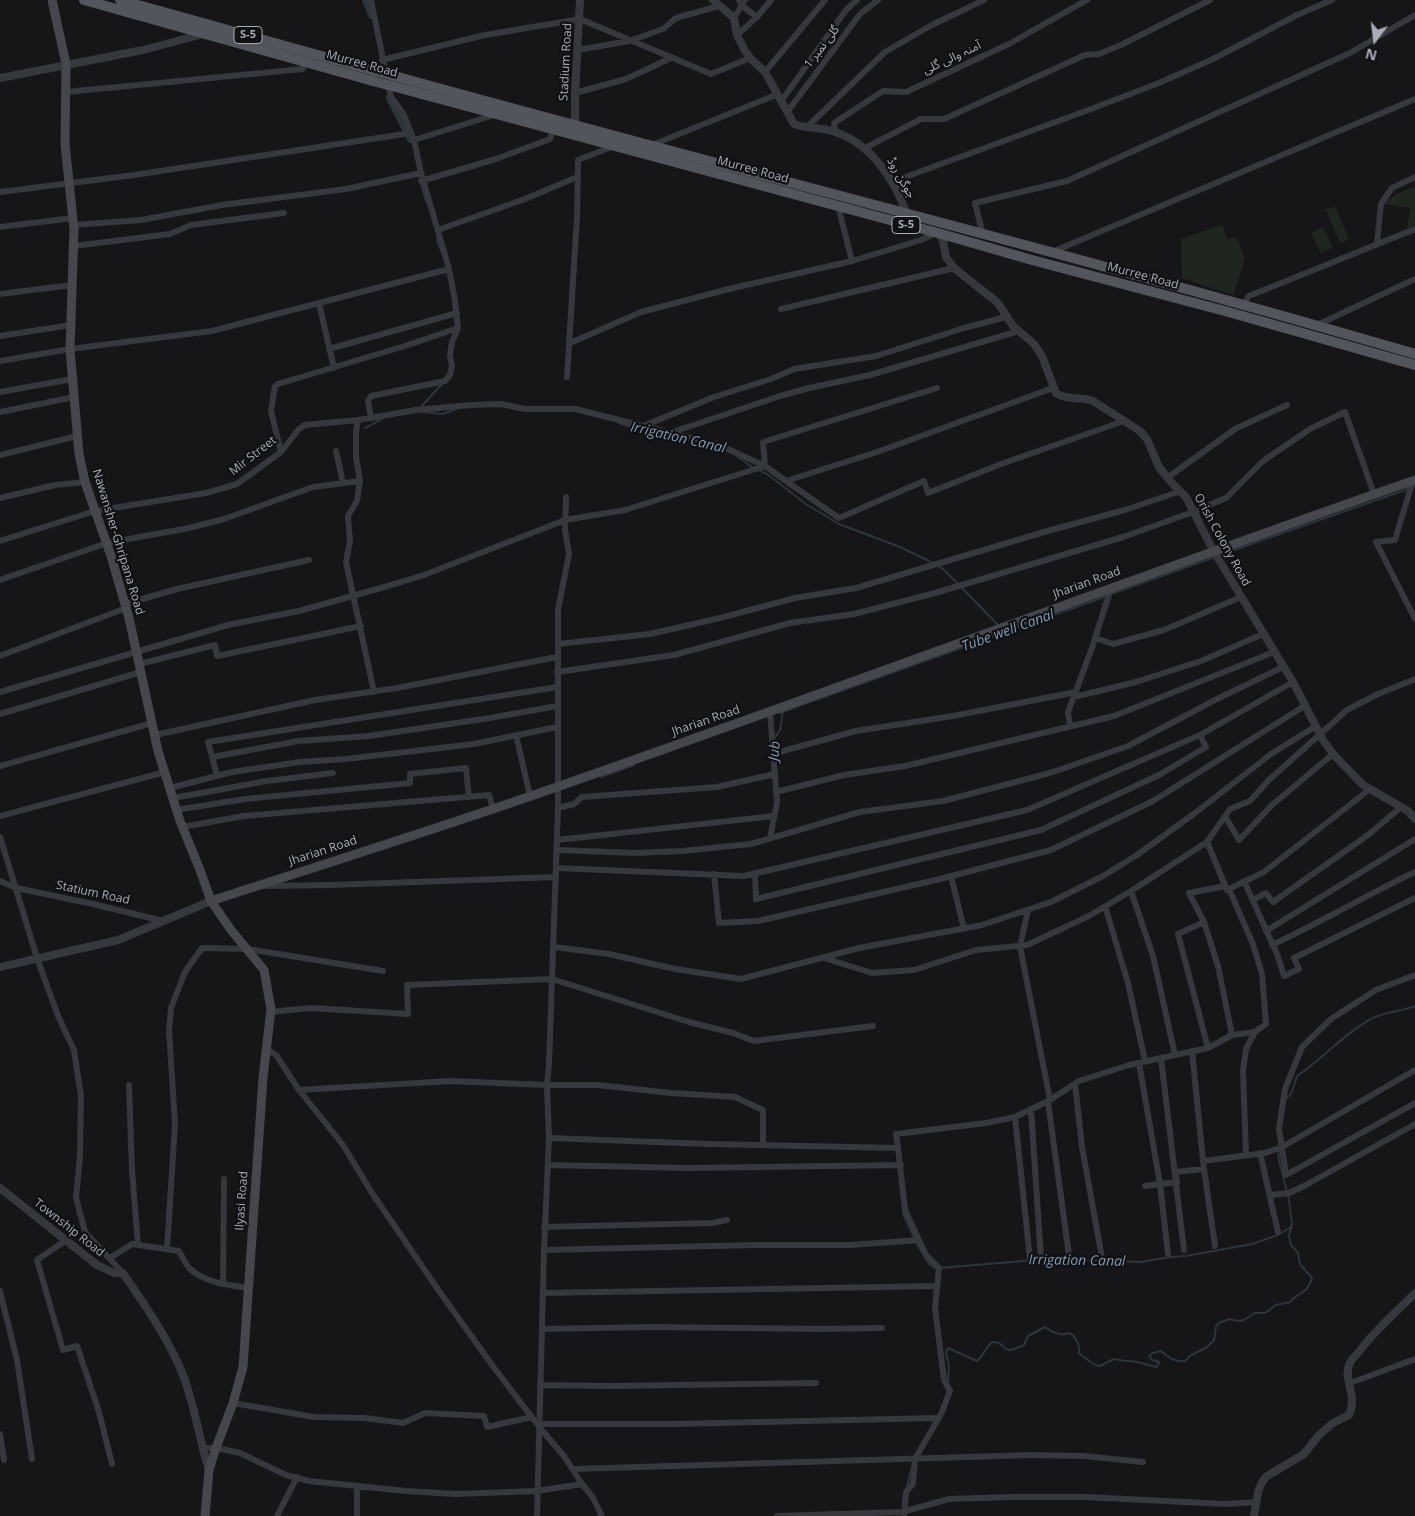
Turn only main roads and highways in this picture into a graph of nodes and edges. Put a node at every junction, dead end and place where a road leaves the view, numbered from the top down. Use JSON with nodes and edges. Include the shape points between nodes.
{"nodes":[{"id":1,"x":52,"y":0,"type":"edge"},
{"id":2,"x":84,"y":0,"type":"edge"},
{"id":3,"x":128,"y":1,"type":"edge"},
{"id":4,"x":374,"y":76,"type":"junction"},
{"id":5,"x":503,"y":112,"type":"junction"},
{"id":6,"x":657,"y":150,"type":"junction"},
{"id":7,"x":1182,"y":288,"type":"junction"},
{"id":8,"x":1179,"y":298,"type":"junction"},
{"id":9,"x":1414,"y":359,"type":"edge"},
{"id":10,"x":1414,"y":480,"type":"edge"},
{"id":11,"x":211,"y":901,"type":"junction"},
{"id":12,"x":205,"y":1516,"type":"edge"}],
"edges":[{"from":1,"to":11,"type":"main road","name":"Nawansher-Ghripana Road","via":[[66,64],[65,138],[74,222],[70,349],[85,482],[126,606],[164,772]]},
{"from":2,"to":4,"type":"main road","name":"Murree Road","number":"S-5","via":[[305,62]]},
{"from":3,"to":4,"type":"main road","name":"Murree Road","number":"S-5"},
{"from":4,"to":5,"type":"main road","name":"Murree Road","number":"S-5","bridge":true},
{"from":5,"to":6,"type":"main road","name":"Murree Road","number":"S-5","via":[[575,126]]},
{"from":5,"to":6,"type":"main road","name":"Murree Road","number":"S-5","via":[[614,146]]},
{"from":6,"to":7,"type":"main road","name":"Murree Road","number":"S-5"},
{"from":6,"to":8,"type":"main road","name":"Murree Road","number":"S-5","via":[[838,206]]},
{"from":7,"to":8,"type":"main road"},
{"from":7,"to":9,"type":"main road","name":"Murree Road","number":"S-5","via":[[1317,326]]},
{"from":8,"to":9,"type":"main road","name":"Murree Road","number":"S-5"},
{"from":10,"to":11,"type":"main road","name":"Jharian Road","via":[[557,787]]},
{"from":11,"to":12,"type":"main road","name":"Ilyasi Road","via":[[264,970],[270,1012],[243,1367],[209,1470]]}]}
